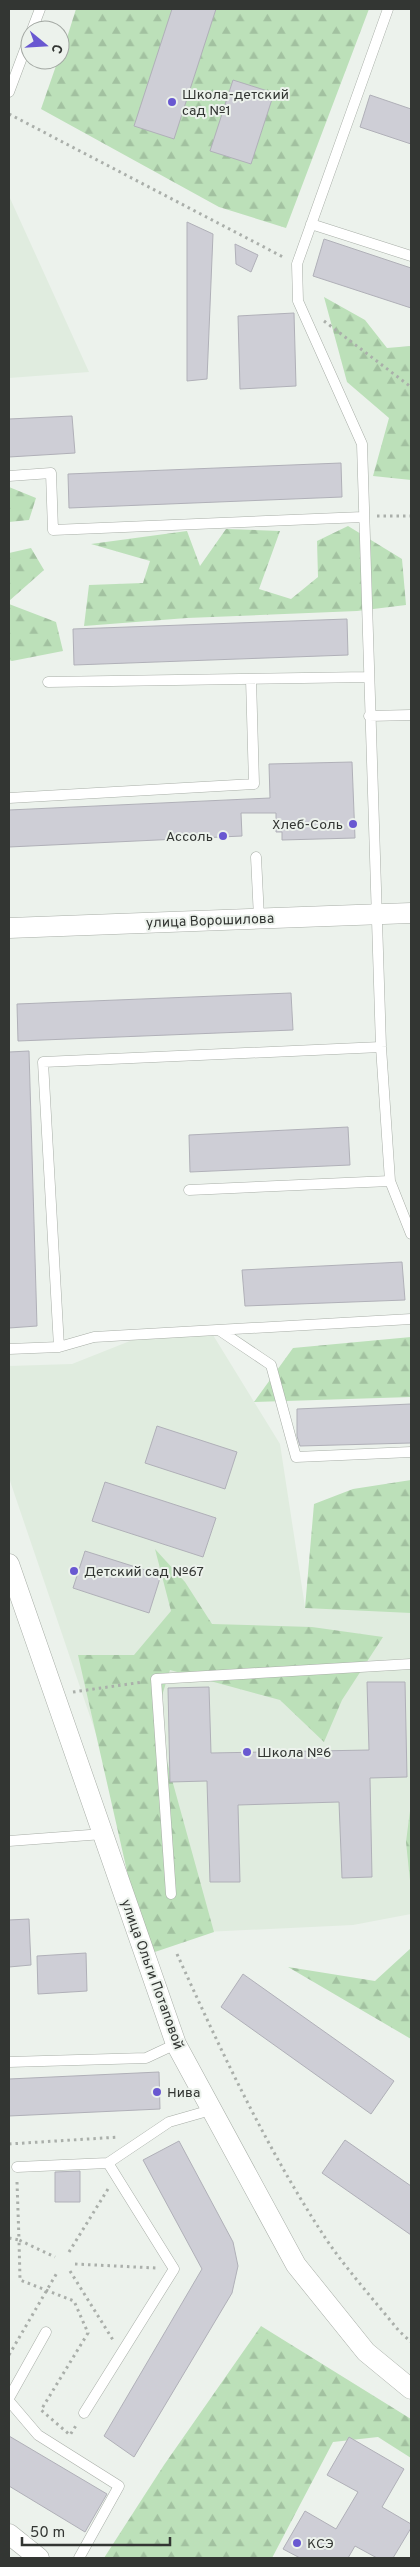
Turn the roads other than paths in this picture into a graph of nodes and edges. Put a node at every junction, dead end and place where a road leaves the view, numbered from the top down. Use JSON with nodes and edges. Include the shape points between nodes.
{"nodes":[{"id":1,"x":388,"y":9,"type":"edge"},
{"id":2,"x":20,"y":63,"type":"edge"},
{"id":3,"x":9,"y":92,"type":"edge"},
{"id":4,"x":311,"y":224,"type":"junction"},
{"id":5,"x":411,"y":256,"type":"edge"},
{"id":6,"x":9,"y":476,"type":"edge"},
{"id":7,"x":363,"y":517,"type":"junction"},
{"id":8,"x":368,"y":677,"type":"junction"},
{"id":9,"x":251,"y":679,"type":"junction"},
{"id":10,"x":48,"y":682,"type":"dead end"},
{"id":11,"x":411,"y":715,"type":"edge"},
{"id":12,"x":369,"y":716,"type":"junction"},
{"id":13,"x":9,"y":798,"type":"edge"},
{"id":14,"x":256,"y":857,"type":"dead end"},
{"id":15,"x":411,"y":913,"type":"edge"},
{"id":16,"x":377,"y":915,"type":"junction"},
{"id":17,"x":260,"y":918,"type":"junction"},
{"id":18,"x":9,"y":928,"type":"edge"},
{"id":19,"x":381,"y":1047,"type":"junction"},
{"id":20,"x":390,"y":1181,"type":"junction"},
{"id":21,"x":189,"y":1190,"type":"dead end"},
{"id":22,"x":411,"y":1234,"type":"edge"},
{"id":23,"x":411,"y":1319,"type":"edge"},
{"id":24,"x":219,"y":1330,"type":"junction"},
{"id":25,"x":59,"y":1346,"type":"junction"},
{"id":26,"x":9,"y":1349,"type":"edge"},
{"id":27,"x":411,"y":1452,"type":"edge"},
{"id":28,"x":9,"y":1564,"type":"edge"},
{"id":29,"x":411,"y":1664,"type":"edge"},
{"id":30,"x":104,"y":1834,"type":"junction"},
{"id":31,"x":9,"y":1841,"type":"edge"},
{"id":32,"x":171,"y":1894,"type":"dead end"},
{"id":33,"x":176,"y":2044,"type":"junction"},
{"id":34,"x":9,"y":2062,"type":"edge"},
{"id":35,"x":211,"y":2110,"type":"junction"},
{"id":36,"x":108,"y":2163,"type":"junction"},
{"id":37,"x":17,"y":2167,"type":"road end"},
{"id":38,"x":46,"y":2332,"type":"dead end"},
{"id":39,"x":411,"y":2389,"type":"edge"},
{"id":40,"x":9,"y":2399,"type":"edge"},
{"id":41,"x":84,"y":2413,"type":"road end"},
{"id":42,"x":9,"y":2534,"type":"edge"},
{"id":43,"x":39,"y":2558,"type":"edge"},
{"id":44,"x":79,"y":2558,"type":"edge"}],
"edges":[{"from":1,"to":4,"type":"lane"},
{"from":2,"to":3,"type":"lane"},
{"from":4,"to":5,"type":"lane"},
{"from":4,"to":7,"type":"lane","via":[[297,264],[298,301],[362,444]]},
{"from":6,"to":7,"type":"lane","via":[[51,473],[53,530]]},
{"from":7,"to":8,"type":"lane"},
{"from":8,"to":9,"type":"lane"},
{"from":8,"to":12,"type":"lane"},
{"from":9,"to":10,"type":"lane"},
{"from":9,"to":13,"type":"lane","via":[[254,784]]},
{"from":11,"to":12,"type":"lane"},
{"from":12,"to":16,"type":"lane"},
{"from":14,"to":17,"type":"lane"},
{"from":15,"to":16,"type":"street","name":"улица Ворошилова"},
{"from":16,"to":17,"type":"street","name":"улица Ворошилова"},
{"from":16,"to":19,"type":"lane"},
{"from":17,"to":18,"type":"street","name":"улица Ворошилова"},
{"from":19,"to":20,"type":"lane"},
{"from":19,"to":25,"type":"lane","via":[[43,1062]]},
{"from":20,"to":21,"type":"lane"},
{"from":20,"to":22,"type":"lane"},
{"from":23,"to":24,"type":"lane"},
{"from":24,"to":25,"type":"lane","via":[[94,1337]]},
{"from":24,"to":27,"type":"lane","via":[[271,1365],[296,1457]]},
{"from":25,"to":26,"type":"lane"},
{"from":28,"to":30,"type":"street","name":"улица Ольги Потаповой"},
{"from":29,"to":32,"type":"lane","via":[[156,1680]]},
{"from":30,"to":31,"type":"lane"},
{"from":30,"to":33,"type":"street","name":"улица Ольги Потаповой"},
{"from":33,"to":34,"type":"lane","via":[[146,2058]]},
{"from":33,"to":35,"type":"street","name":"улица Ольги Потаповой"},
{"from":35,"to":36,"type":"lane","via":[[169,2122]]},
{"from":35,"to":39,"type":"street","name":"улица Ольги Потаповой","via":[[296,2265],[366,2352]]},
{"from":36,"to":37,"type":"lane"},
{"from":36,"to":41,"type":"lane","via":[[174,2269]]},
{"from":38,"to":40,"type":"lane"},
{"from":40,"to":44,"type":"lane","via":[[38,2435],[119,2486]]},
{"from":42,"to":43,"type":"street"}]}
